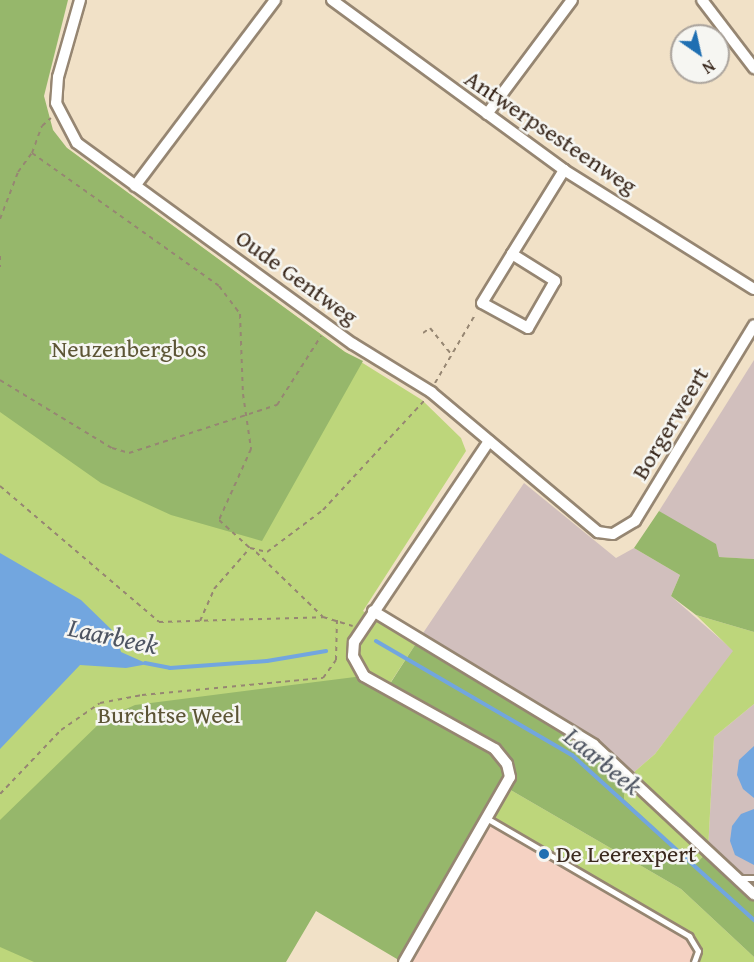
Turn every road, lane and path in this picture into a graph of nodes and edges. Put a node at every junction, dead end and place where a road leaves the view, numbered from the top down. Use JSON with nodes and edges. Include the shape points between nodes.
{"nodes":[{"id":1,"x":80,"y":0,"type":"edge"},
{"id":2,"x":275,"y":0,"type":"edge"},
{"id":3,"x":332,"y":0,"type":"edge"},
{"id":4,"x":572,"y":0,"type":"edge"},
{"id":5,"x":702,"y":0,"type":"edge"},
{"id":6,"x":754,"y":68,"type":"edge"},
{"id":7,"x":58,"y":112,"type":"junction"},
{"id":8,"x":487,"y":114,"type":"junction"},
{"id":9,"x":32,"y":153,"type":"junction"},
{"id":10,"x":564,"y":170,"type":"junction"},
{"id":11,"x":135,"y":186,"type":"junction"},
{"id":12,"x":0,"y":219,"type":"edge"},
{"id":13,"x":512,"y":254,"type":"junction"},
{"id":14,"x":0,"y":256,"type":"edge"},
{"id":15,"x":0,"y":267,"type":"edge"},
{"id":16,"x":754,"y":289,"type":"edge"},
{"id":17,"x":482,"y":303,"type":"junction"},
{"id":18,"x":754,"y":325,"type":"edge"},
{"id":19,"x":328,"y":326,"type":"junction"},
{"id":20,"x":423,"y":333,"type":"dead end"},
{"id":21,"x":451,"y":354,"type":"junction"},
{"id":22,"x":0,"y":380,"type":"edge"},
{"id":23,"x":430,"y":392,"type":"junction"},
{"id":24,"x":247,"y":415,"type":"junction"},
{"id":25,"x":489,"y":441,"type":"junction"},
{"id":26,"x":0,"y":486,"type":"edge"},
{"id":27,"x":613,"y":534,"type":"joint"},
{"id":28,"x":250,"y":548,"type":"junction"},
{"id":29,"x":254,"y":550,"type":"junction"},
{"id":30,"x":373,"y":611,"type":"junction"},
{"id":31,"x":323,"y":617,"type":"junction"},
{"id":32,"x":337,"y":620,"type":"junction"},
{"id":33,"x":199,"y":623,"type":"junction"},
{"id":34,"x":362,"y":630,"type":"junction"},
{"id":35,"x":0,"y":794,"type":"edge"},
{"id":36,"x":488,"y":819,"type":"junction"},
{"id":37,"x":736,"y":878,"type":"junction"},
{"id":38,"x":754,"y":878,"type":"edge"},
{"id":39,"x":754,"y":894,"type":"edge"},
{"id":40,"x":404,"y":962,"type":"edge"},
{"id":41,"x":694,"y":962,"type":"edge"}],
"edges":[{"from":1,"to":7,"type":"street","via":[[58,77]]},
{"from":2,"to":11,"type":"street"},
{"from":3,"to":8,"type":"street","name":"Antwerpsesteenweg"},
{"from":4,"to":8,"type":"street"},
{"from":5,"to":6,"type":"street"},
{"from":7,"to":9,"type":"path","via":[[42,126]]},
{"from":7,"to":11,"type":"street","name":"Oude Gentweg","via":[[76,143]]},
{"from":8,"to":10,"type":"street","name":"Antwerpsesteenweg"},
{"from":9,"to":12,"type":"path","via":[[18,172]]},
{"from":9,"to":24,"type":"path","via":[[219,286],[240,314]]},
{"from":10,"to":13,"type":"street"},
{"from":10,"to":16,"type":"street","name":"Antwerpsesteenweg"},
{"from":11,"to":19,"type":"street","name":"Oude Gentweg"},
{"from":13,"to":17,"type":"street"},
{"from":13,"to":17,"type":"street","via":[[555,281],[528,328]]},
{"from":14,"to":15,"type":"path"},
{"from":17,"to":21,"type":"path"},
{"from":18,"to":27,"type":"street","name":"Borgerweert","via":[[635,521]]},
{"from":19,"to":23,"type":"street","name":"Oude Gentweg"},
{"from":19,"to":24,"type":"path","via":[[277,405]]},
{"from":20,"to":21,"type":"path","via":[[430,328]]},
{"from":21,"to":23,"type":"path"},
{"from":22,"to":24,"type":"path","via":[[112,448],[129,453]]},
{"from":23,"to":25,"type":"street","name":"Oude Gentweg"},
{"from":23,"to":29,"type":"path","via":[[411,419],[323,510],[267,552]]},
{"from":24,"to":28,"type":"path","via":[[251,449],[219,520]]},
{"from":25,"to":27,"type":"street","name":"Oude Gentweg","via":[[598,532]]},
{"from":25,"to":30,"type":"street"},
{"from":26,"to":33,"type":"path","via":[[145,614],[159,622]]},
{"from":28,"to":29,"type":"path"},
{"from":28,"to":33,"type":"path","via":[[214,589]]},
{"from":29,"to":31,"type":"path"},
{"from":30,"to":34,"type":"street"},
{"from":30,"to":37,"type":"street","via":[[594,745]]},
{"from":31,"to":32,"type":"path"},
{"from":31,"to":33,"type":"path"},
{"from":32,"to":34,"type":"path"},
{"from":32,"to":35,"type":"path","via":[[336,660],[323,678],[142,694],[100,703],[61,730]]},
{"from":34,"to":36,"type":"street","via":[[354,642],[353,656],[363,676],[501,754],[510,777]]},
{"from":36,"to":40,"type":"street"},
{"from":36,"to":41,"type":"lane","via":[[689,936],[698,951]]},
{"from":37,"to":38,"type":"lane"},
{"from":37,"to":39,"type":"street"}]}
